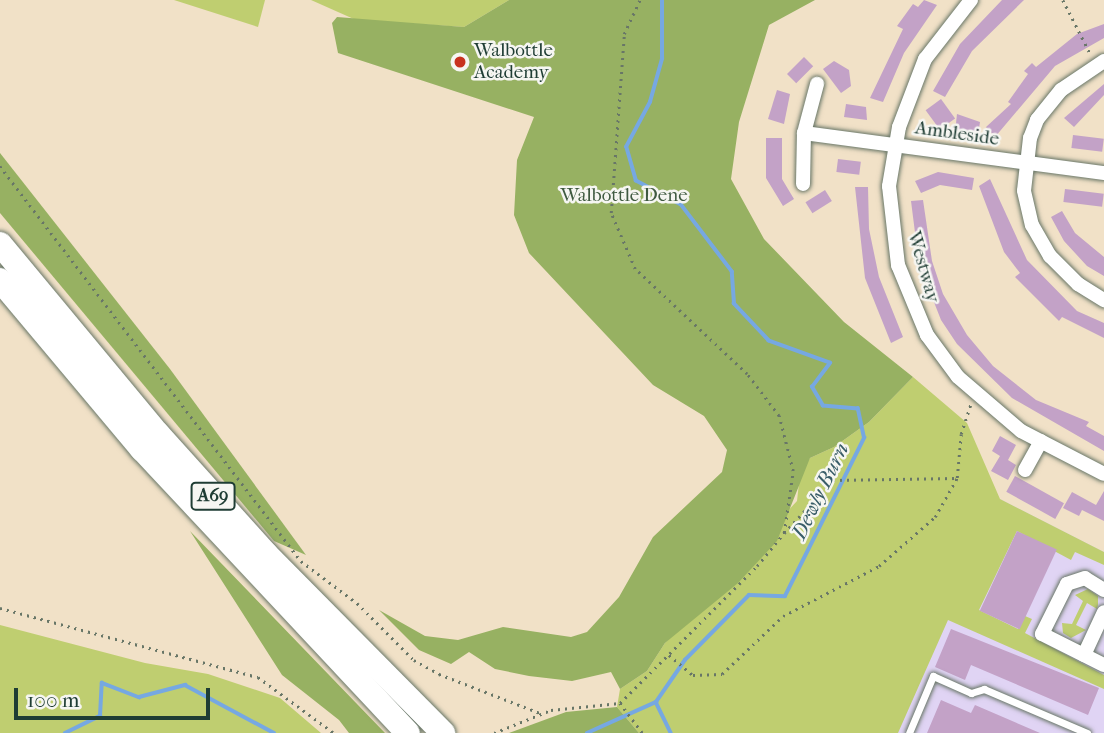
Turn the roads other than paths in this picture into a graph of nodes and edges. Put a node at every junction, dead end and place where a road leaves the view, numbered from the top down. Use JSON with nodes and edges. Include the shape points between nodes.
{"nodes":[{"id":1,"x":971,"y":0,"type":"edge"},
{"id":2,"x":1100,"y":63,"type":"edge"},
{"id":3,"x":817,"y":84,"type":"dead end"},
{"id":4,"x":804,"y":133,"type":"junction"},
{"id":5,"x":895,"y":145,"type":"junction"},
{"id":6,"x":1026,"y":163,"type":"junction"},
{"id":7,"x":1104,"y":173,"type":"edge"},
{"id":8,"x":803,"y":184,"type":"dead end"},
{"id":9,"x":0,"y":244,"type":"edge"},
{"id":10,"x":0,"y":281,"type":"edge"},
{"id":11,"x":1104,"y":300,"type":"edge"},
{"id":12,"x":1041,"y":441,"type":"junction"},
{"id":13,"x":1025,"y":470,"type":"dead end"},
{"id":14,"x":1104,"y":474,"type":"edge"},
{"id":15,"x":1104,"y":590,"type":"edge"},
{"id":16,"x":1104,"y":612,"type":"edge"},
{"id":17,"x":1084,"y":655,"type":"junction"},
{"id":18,"x":1104,"y":665,"type":"edge"},
{"id":19,"x":408,"y":733,"type":"edge"},
{"id":20,"x":443,"y":733,"type":"edge"},
{"id":21,"x":909,"y":733,"type":"edge"},
{"id":22,"x":1087,"y":733,"type":"edge"}],
"edges":[{"from":1,"to":5,"type":"street","name":"Westway","via":[[925,59],[906,102]]},
{"from":2,"to":6,"type":"street","via":[[1061,90],[1037,120]]},
{"from":3,"to":4,"type":"street"},
{"from":4,"to":5,"type":"street","name":"Ambleside"},
{"from":4,"to":8,"type":"street"},
{"from":5,"to":6,"type":"street","name":"Ambleside"},
{"from":5,"to":12,"type":"street","name":"Westway","via":[[889,186],[892,239],[914,311],[958,377],[1006,420]]},
{"from":6,"to":7,"type":"street","name":"Ambleside"},
{"from":6,"to":11,"type":"street","via":[[1025,207],[1040,241],[1070,277]]},
{"from":9,"to":20,"type":"highway","number":"A69","via":[[158,434],[266,554]]},
{"from":10,"to":19,"type":"highway","number":"A69","via":[[142,449]]},
{"from":12,"to":13,"type":"street"},
{"from":12,"to":14,"type":"street","name":"Westway"},
{"from":15,"to":17,"type":"street","via":[[1085,578],[1067,584],[1042,634]]},
{"from":16,"to":17,"type":"street"},
{"from":17,"to":18,"type":"street"},
{"from":21,"to":22,"type":"lane","via":[[933,676],[971,693],[984,689]]}]}
